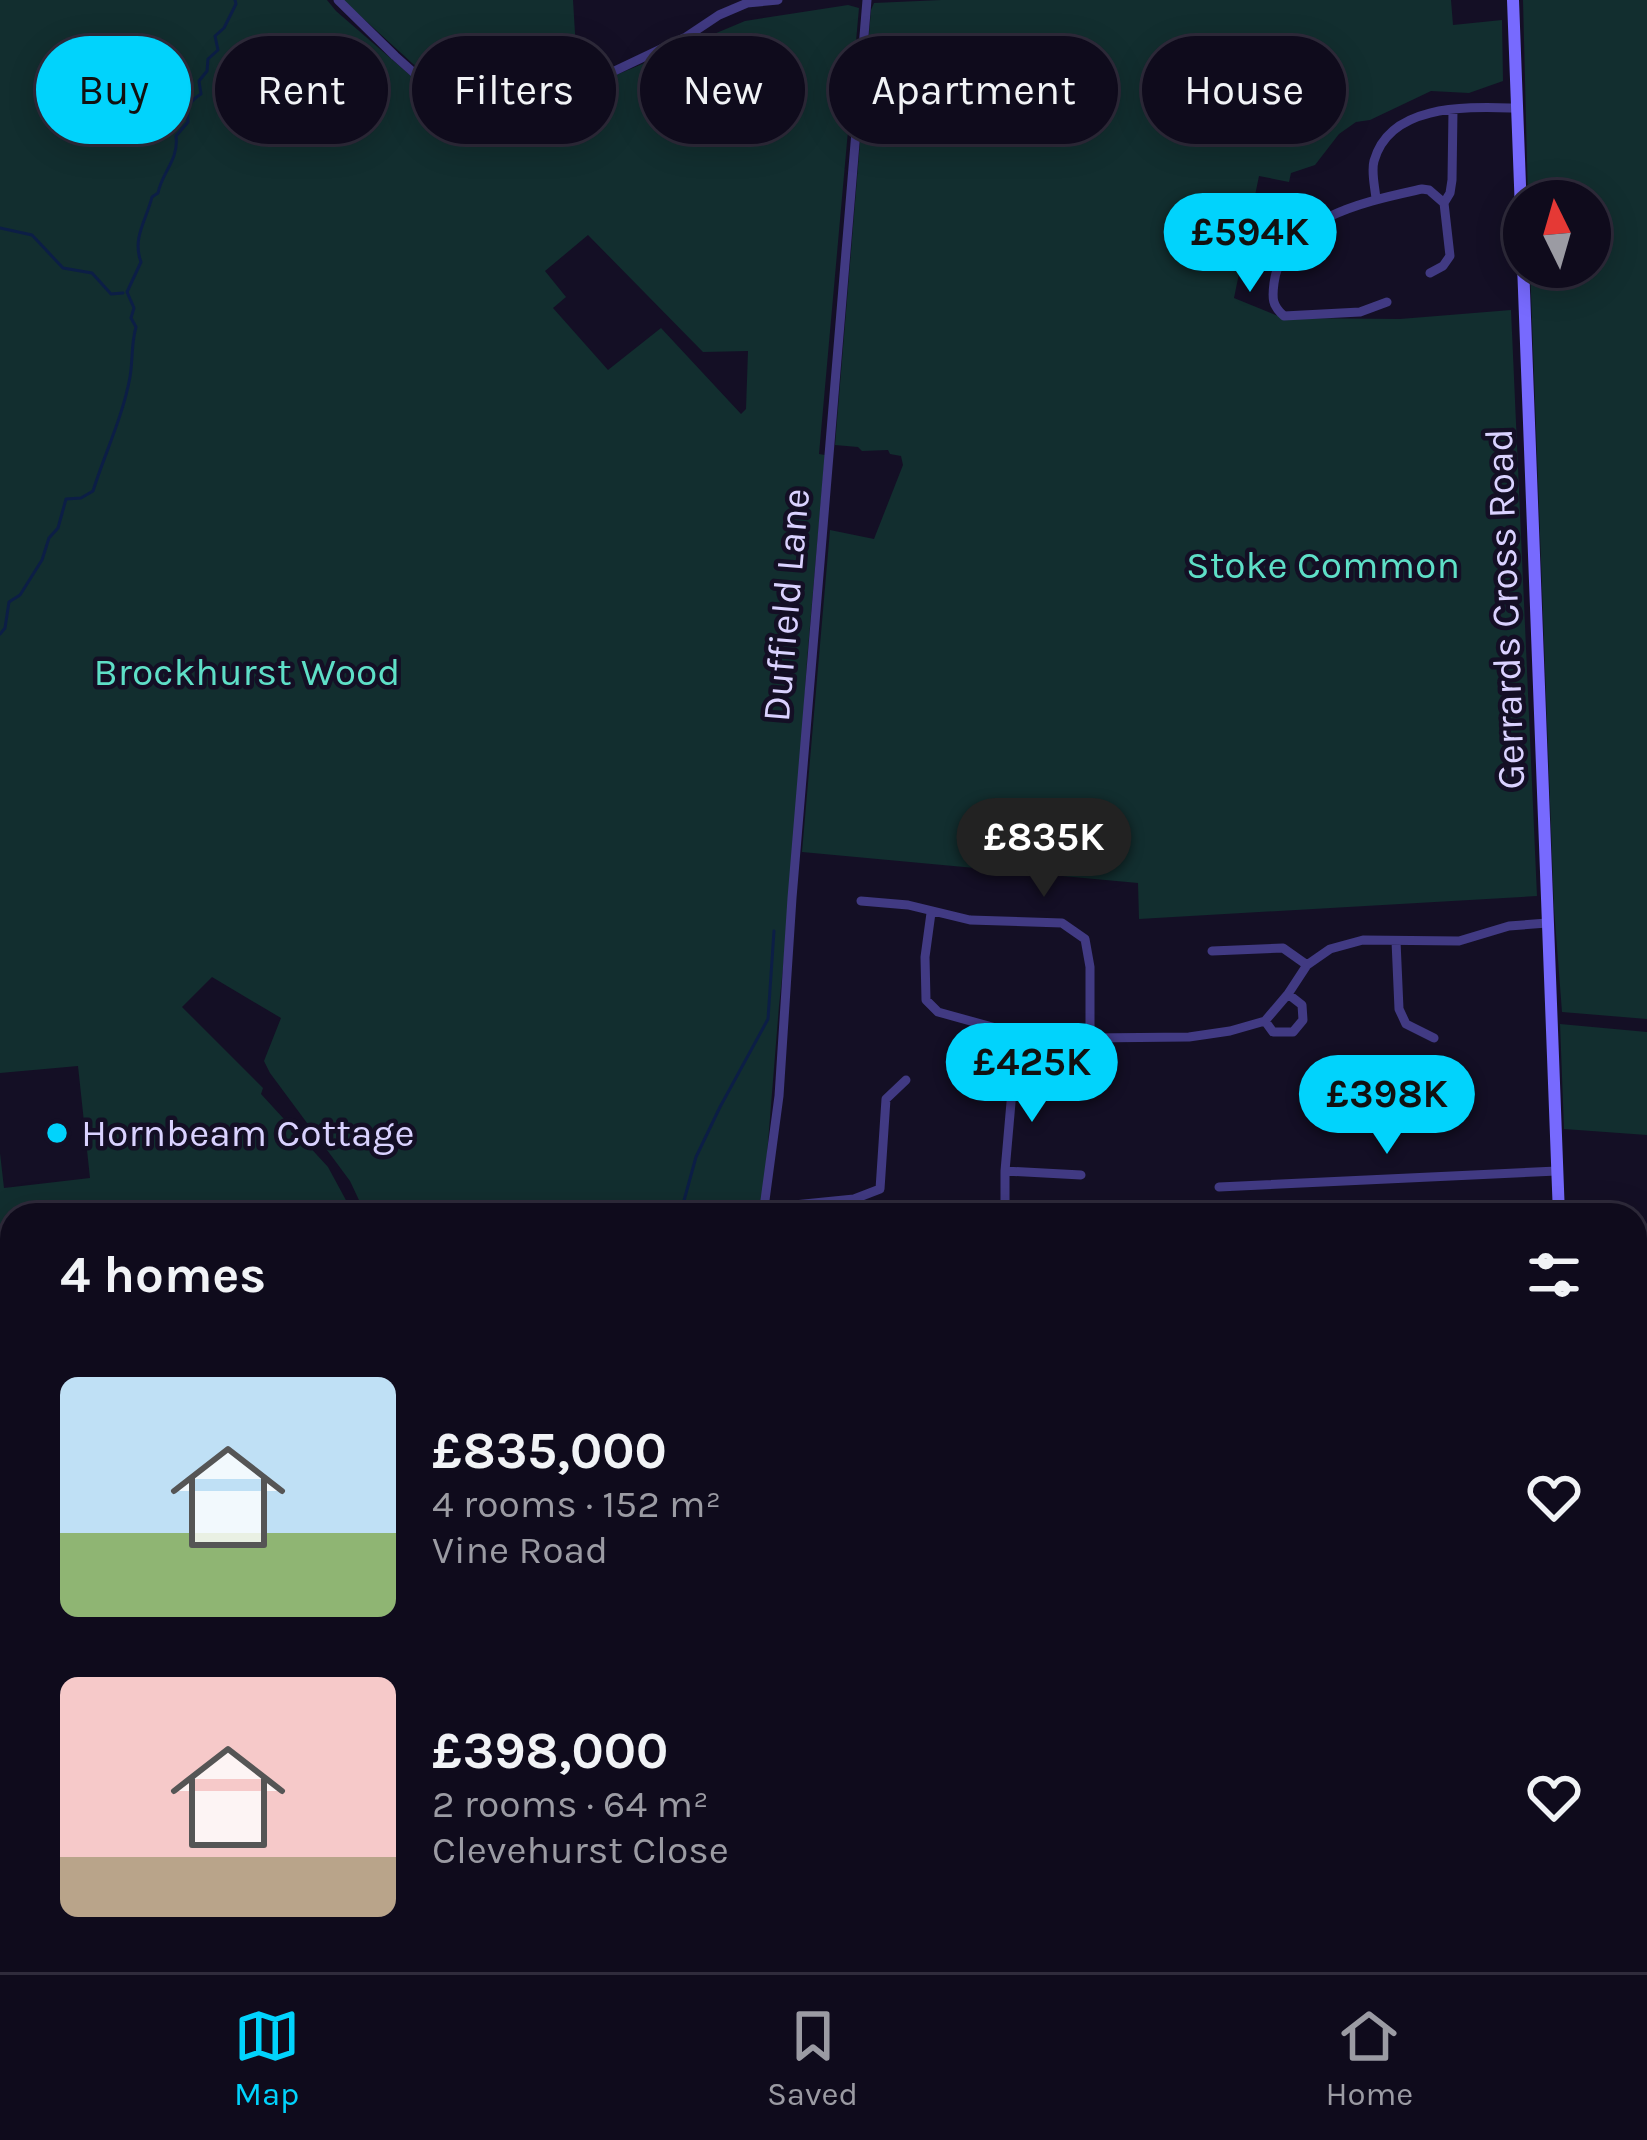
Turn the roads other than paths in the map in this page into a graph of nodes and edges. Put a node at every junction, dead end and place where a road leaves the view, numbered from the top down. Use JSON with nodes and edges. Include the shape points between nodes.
{"nodes":[{"id":1,"x":338,"y":0,"type":"edge"},
{"id":2,"x":718,"y":0,"type":"edge"},
{"id":3,"x":778,"y":0,"type":"edge"},
{"id":4,"x":867,"y":0,"type":"edge"},
{"id":5,"x":1513,"y":0,"type":"edge"},
{"id":6,"x":719,"y":15,"type":"junction"},
{"id":7,"x":1515,"y":108,"type":"junction"},
{"id":8,"x":1454,"y":110,"type":"junction"},
{"id":9,"x":1376,"y":199,"type":"junction"},
{"id":10,"x":1444,"y":202,"type":"junction"},
{"id":11,"x":1430,"y":273,"type":"dead end"},
{"id":12,"x":1387,"y":302,"type":"dead end"},
{"id":13,"x":861,"y":901,"type":"dead end"},
{"id":14,"x":931,"y":913,"type":"junction"},
{"id":15,"x":1547,"y":923,"type":"junction"},
{"id":16,"x":1396,"y":941,"type":"junction"},
{"id":17,"x":1212,"y":951,"type":"dead end"},
{"id":18,"x":1307,"y":965,"type":"junction"},
{"id":19,"x":1288,"y":994,"type":"junction"},
{"id":20,"x":1264,"y":1021,"type":"junction"},
{"id":21,"x":1017,"y":1034,"type":"junction"},
{"id":22,"x":1090,"y":1038,"type":"junction"},
{"id":23,"x":1435,"y":1038,"type":"dead end"},
{"id":24,"x":906,"y":1080,"type":"dead end"},
{"id":25,"x":1005,"y":1171,"type":"junction"},
{"id":26,"x":1558,"y":1172,"type":"junction"},
{"id":27,"x":1081,"y":1175,"type":"dead end"},
{"id":28,"x":1219,"y":1186,"type":"dead end"},
{"id":29,"x":764,"y":1203,"type":"edge"},
{"id":30,"x":824,"y":1203,"type":"edge"},
{"id":31,"x":1005,"y":1203,"type":"edge"},
{"id":32,"x":1559,"y":1203,"type":"edge"}],
"edges":[{"from":1,"to":6,"type":"street","via":[[467,120],[489,124],[686,38]]},
{"from":2,"to":6,"type":"street"},
{"from":3,"to":6,"type":"street"},
{"from":4,"to":29,"type":"street","name":"Duffield Lane"},
{"from":5,"to":7,"type":"main road","name":"Gerrards Cross Road"},
{"from":7,"to":8,"type":"street"},
{"from":7,"to":15,"type":"main road","name":"Gerrards Cross Road"},
{"from":8,"to":9,"type":"street","via":[[1413,118],[1386,136],[1373,164]]},
{"from":8,"to":10,"type":"street"},
{"from":9,"to":10,"type":"street","via":[[1427,189]]},
{"from":9,"to":12,"type":"street","via":[[1300,235],[1279,264],[1272,301],[1293,317]]},
{"from":10,"to":11,"type":"street","via":[[1450,256]]},
{"from":13,"to":14,"type":"street"},
{"from":14,"to":21,"type":"street","via":[[926,1000],[938,1012]]},
{"from":14,"to":22,"type":"street","via":[[1061,923],[1085,939]]},
{"from":15,"to":16,"type":"street","via":[[1459,940]]},
{"from":15,"to":26,"type":"main road","name":"Gerrards Cross Road"},
{"from":16,"to":18,"type":"street","via":[[1363,940]]},
{"from":16,"to":23,"type":"street","via":[[1399,1009],[1406,1024]]},
{"from":17,"to":18,"type":"street","via":[[1283,948]]},
{"from":18,"to":19,"type":"street"},
{"from":19,"to":20,"type":"street"},
{"from":19,"to":20,"type":"street","via":[[1302,1005],[1293,1032],[1273,1033]]},
{"from":20,"to":22,"type":"street","via":[[1189,1037]]},
{"from":21,"to":22,"type":"street"},
{"from":21,"to":25,"type":"street"},
{"from":24,"to":30,"type":"street","via":[[886,1099],[880,1189]]},
{"from":25,"to":27,"type":"street"},
{"from":25,"to":31,"type":"street"},
{"from":26,"to":28,"type":"street"},
{"from":26,"to":32,"type":"main road","name":"Gerrards Cross Road"}]}
